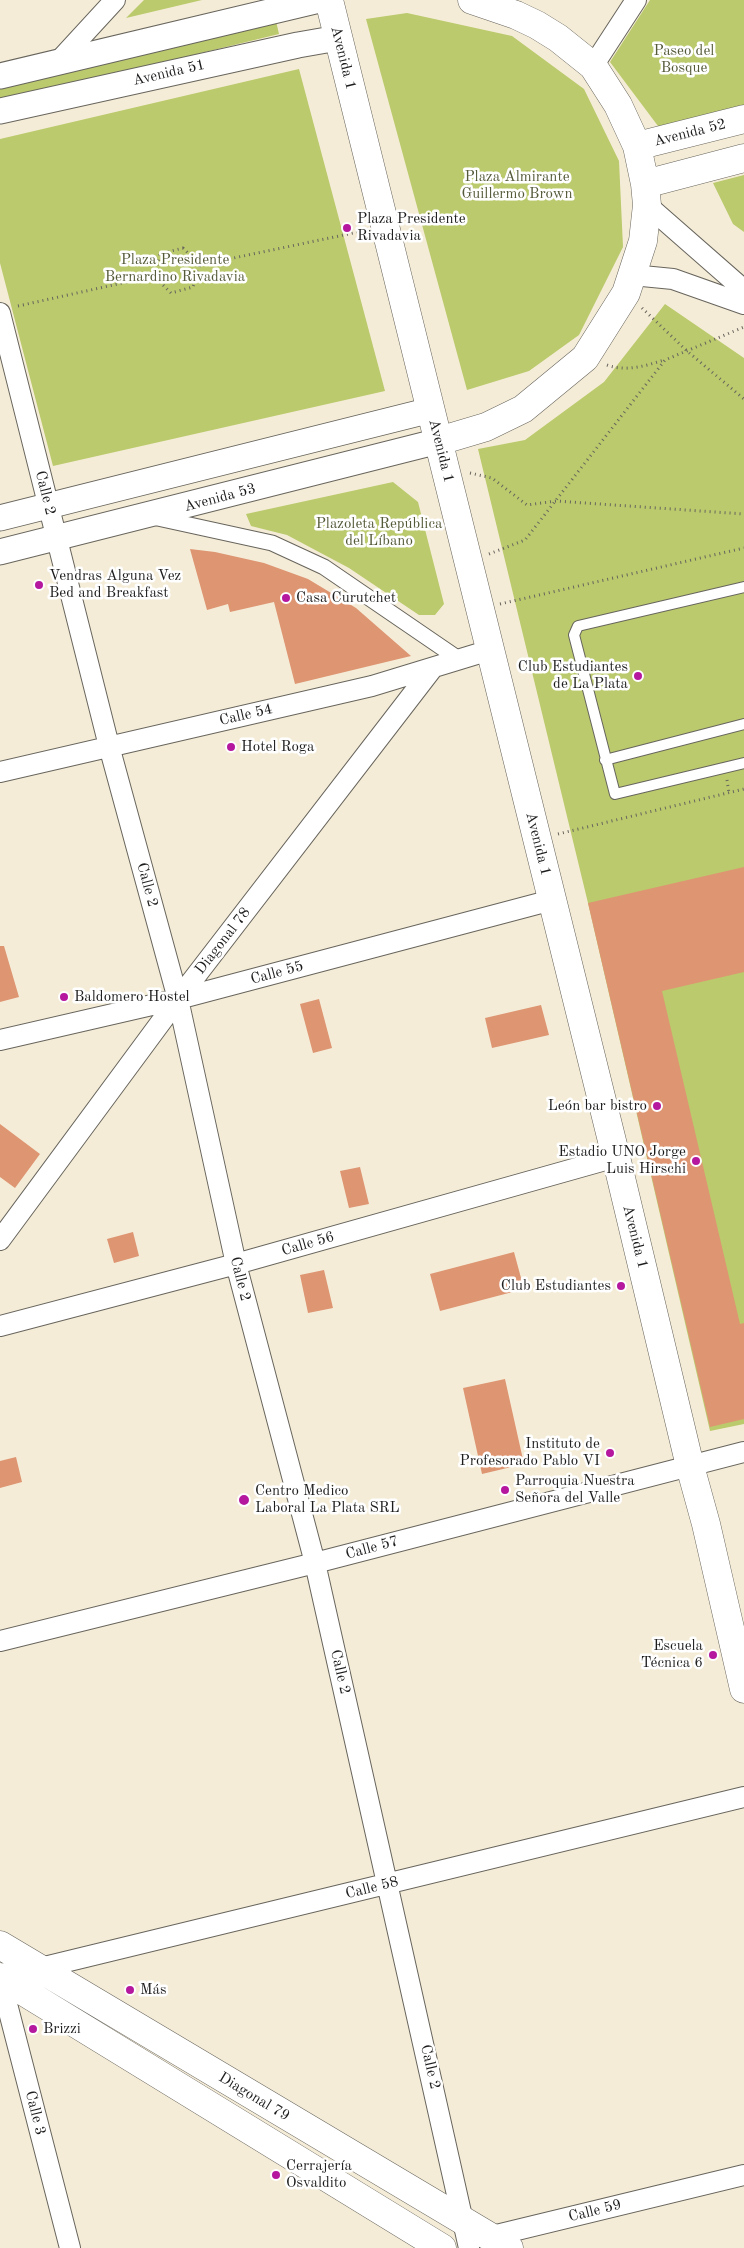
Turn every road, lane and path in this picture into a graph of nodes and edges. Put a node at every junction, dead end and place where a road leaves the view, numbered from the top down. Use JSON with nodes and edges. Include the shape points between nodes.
{"nodes":[{"id":1,"x":115,"y":0,"type":"edge"},
{"id":2,"x":319,"y":0,"type":"edge"},
{"id":3,"x":329,"y":0,"type":"edge"},
{"id":4,"x":472,"y":0,"type":"edge"},
{"id":5,"x":636,"y":0,"type":"edge"},
{"id":6,"x":338,"y":38,"type":"junction"},
{"id":7,"x":58,"y":62,"type":"junction"},
{"id":8,"x":592,"y":66,"type":"junction"},
{"id":9,"x":0,"y":76,"type":"edge"},
{"id":10,"x":0,"y":111,"type":"edge"},
{"id":11,"x":744,"y":120,"type":"edge"},
{"id":12,"x":637,"y":146,"type":"junction"},
{"id":13,"x":744,"y":158,"type":"edge"},
{"id":14,"x":646,"y":194,"type":"junction"},
{"id":15,"x":386,"y":226,"type":"junction"},
{"id":16,"x":200,"y":265,"type":"junction"},
{"id":17,"x":154,"y":276,"type":"junction"},
{"id":18,"x":629,"y":284,"type":"junction"},
{"id":19,"x":744,"y":290,"type":"edge"},
{"id":20,"x":744,"y":304,"type":"edge"},
{"id":21,"x":5,"y":310,"type":"edge"},
{"id":22,"x":744,"y":327,"type":"edge"},
{"id":23,"x":687,"y":351,"type":"junction"},
{"id":24,"x":585,"y":358,"type":"junction"},
{"id":25,"x":665,"y":360,"type":"junction"},
{"id":26,"x":744,"y":399,"type":"edge"},
{"id":27,"x":431,"y":410,"type":"junction"},
{"id":28,"x":439,"y":441,"type":"junction"},
{"id":29,"x":445,"y":468,"type":"junction"},
{"id":30,"x":556,"y":501,"type":"junction"},
{"id":31,"x":48,"y":506,"type":"junction"},
{"id":32,"x":744,"y":514,"type":"edge"},
{"id":33,"x":149,"y":516,"type":"junction"},
{"id":34,"x":0,"y":518,"type":"edge"},
{"id":35,"x":57,"y":538,"type":"junction"},
{"id":36,"x":744,"y":548,"type":"edge"},
{"id":37,"x":0,"y":552,"type":"edge"},
{"id":38,"x":469,"y":561,"type":"junction"},
{"id":39,"x":744,"y":587,"type":"edge"},
{"id":40,"x":480,"y":609,"type":"junction"},
{"id":41,"x":490,"y":650,"type":"junction"},
{"id":42,"x":460,"y":660,"type":"junction"},
{"id":43,"x":432,"y":669,"type":"junction"},
{"id":44,"x":744,"y":724,"type":"edge"},
{"id":45,"x":109,"y":746,"type":"junction"},
{"id":46,"x":605,"y":760,"type":"junction"},
{"id":47,"x":744,"y":763,"type":"edge"},
{"id":48,"x":0,"y":772,"type":"edge"},
{"id":49,"x":744,"y":789,"type":"edge"},
{"id":50,"x":537,"y":839,"type":"junction"},
{"id":51,"x":552,"y":900,"type":"junction"},
{"id":52,"x":178,"y":999,"type":"junction"},
{"id":53,"x":0,"y":1040,"type":"edge"},
{"id":54,"x":616,"y":1157,"type":"junction"},
{"id":55,"x":0,"y":1240,"type":"edge"},
{"id":56,"x":236,"y":1264,"type":"junction"},
{"id":57,"x":0,"y":1326,"type":"edge"},
{"id":58,"x":744,"y":1452,"type":"edge"},
{"id":59,"x":690,"y":1466,"type":"junction"},
{"id":60,"x":315,"y":1563,"type":"junction"},
{"id":61,"x":0,"y":1641,"type":"edge"},
{"id":62,"x":744,"y":1689,"type":"edge"},
{"id":63,"x":744,"y":1796,"type":"edge"},
{"id":64,"x":388,"y":1884,"type":"junction"},
{"id":65,"x":0,"y":1946,"type":"edge"},
{"id":66,"x":40,"y":1969,"type":"junction"},
{"id":67,"x":0,"y":1977,"type":"edge"},
{"id":68,"x":744,"y":2175,"type":"edge"},
{"id":69,"x":480,"y":2239,"type":"edge"},
{"id":70,"x":70,"y":2248,"type":"edge"},
{"id":71,"x":444,"y":2248,"type":"edge"}],
"edges":[{"from":1,"to":7,"type":"street"},
{"from":2,"to":7,"type":"street"},
{"from":3,"to":6,"type":"main road","name":"Avenida 1"},
{"from":4,"to":8,"type":"main road","via":[[537,25]]},
{"from":5,"to":8,"type":"street"},
{"from":6,"to":10,"type":"street","name":"Avenida 51","via":[[298,44]]},
{"from":6,"to":15,"type":"main road","name":"Avenida 1"},
{"from":7,"to":9,"type":"street"},
{"from":8,"to":12,"type":"main road","via":[[618,105]]},
{"from":11,"to":12,"type":"main road","name":"Avenida 52"},
{"from":12,"to":14,"type":"main road"},
{"from":13,"to":14,"type":"main road"},
{"from":14,"to":18,"type":"main road","via":[[643,241]]},
{"from":14,"to":19,"type":"street"},
{"from":15,"to":16,"type":"path"},
{"from":15,"to":27,"type":"main road","name":"Avenida 1"},
{"from":16,"to":17,"type":"path","via":[[193,287],[171,293]]},
{"from":16,"to":17,"type":"path","via":[[183,248],[160,254]]},
{"from":17,"to":21,"type":"path"},
{"from":18,"to":20,"type":"street","via":[[673,279]]},
{"from":18,"to":23,"type":"path"},
{"from":18,"to":24,"type":"main road"},
{"from":21,"to":31,"type":"street","name":"Calle 2"},
{"from":22,"to":23,"type":"path"},
{"from":23,"to":25,"type":"path"},
{"from":23,"to":26,"type":"path"},
{"from":24,"to":25,"type":"path","via":[[619,369]]},
{"from":24,"to":28,"type":"main road","via":[[523,409],[486,427]]},
{"from":25,"to":30,"type":"path"},
{"from":27,"to":28,"type":"main road","name":"Avenida 1"},
{"from":27,"to":31,"type":"street"},
{"from":28,"to":29,"type":"main road","name":"Avenida 1"},
{"from":28,"to":33,"type":"street","name":"Avenida 53"},
{"from":29,"to":30,"type":"path","via":[[492,478],[528,505]]},
{"from":29,"to":38,"type":"main road","name":"Avenida 1"},
{"from":30,"to":32,"type":"path"},
{"from":30,"to":38,"type":"path","via":[[525,540]]},
{"from":31,"to":34,"type":"street"},
{"from":31,"to":35,"type":"street","name":"Calle 2"},
{"from":33,"to":35,"type":"street","name":"Avenida 53"},
{"from":33,"to":42,"type":"street","via":[[272,543],[324,567]]},
{"from":35,"to":37,"type":"street","name":"Avenida 53"},
{"from":35,"to":45,"type":"street","name":"Calle 2"},
{"from":36,"to":40,"type":"path"},
{"from":38,"to":40,"type":"main road","name":"Avenida 1"},
{"from":39,"to":46,"type":"lane","via":[[578,626],[574,635]]},
{"from":40,"to":41,"type":"main road","name":"Avenida 1"},
{"from":41,"to":42,"type":"street","name":"Calle 54"},
{"from":41,"to":50,"type":"main road","name":"Avenida 1"},
{"from":42,"to":43,"type":"street","name":"Calle 54"},
{"from":43,"to":45,"type":"street","name":"Calle 54","via":[[372,686]]},
{"from":43,"to":52,"type":"street","name":"Diagonal 78"},
{"from":44,"to":46,"type":"lane"},
{"from":45,"to":48,"type":"street","name":"Calle 54"},
{"from":45,"to":52,"type":"street","name":"Calle 2"},
{"from":46,"to":47,"type":"lane","via":[[615,794]]},
{"from":49,"to":50,"type":"path"},
{"from":50,"to":51,"type":"main road","name":"Avenida 1"},
{"from":51,"to":52,"type":"street","name":"Calle 55"},
{"from":51,"to":54,"type":"main road","name":"Avenida 1"},
{"from":52,"to":53,"type":"street","name":"Calle 55"},
{"from":52,"to":55,"type":"street","name":"Diagonal 78"},
{"from":52,"to":56,"type":"street","name":"Calle 2"},
{"from":54,"to":56,"type":"street","name":"Calle 56"},
{"from":54,"to":59,"type":"main road","name":"Avenida 1"},
{"from":56,"to":57,"type":"street","name":"Calle 56"},
{"from":56,"to":60,"type":"street","name":"Calle 2"},
{"from":58,"to":59,"type":"street","name":"Calle 57"},
{"from":59,"to":60,"type":"street","name":"Calle 57"},
{"from":59,"to":62,"type":"main road","name":"Avenida 1"},
{"from":60,"to":61,"type":"street","name":"Calle 57"},
{"from":60,"to":64,"type":"street","name":"Calle 2"},
{"from":63,"to":64,"type":"street","name":"Calle 58"},
{"from":64,"to":66,"type":"street","name":"Calle 58"},
{"from":64,"to":69,"type":"street","name":"Calle 2"},
{"from":65,"to":66,"type":"main road","name":"Diagonal 79"},
{"from":66,"to":67,"type":"street","name":"Calle 58"},
{"from":66,"to":69,"type":"main road","name":"Diagonal 79"},
{"from":67,"to":70,"type":"street","name":"Calle 3"},
{"from":67,"to":71,"type":"main road","name":"Diagonal 79"},
{"from":68,"to":69,"type":"street","name":"Calle 59"},
{"from":69,"to":71,"type":"street","name":"Calle 59"}]}
